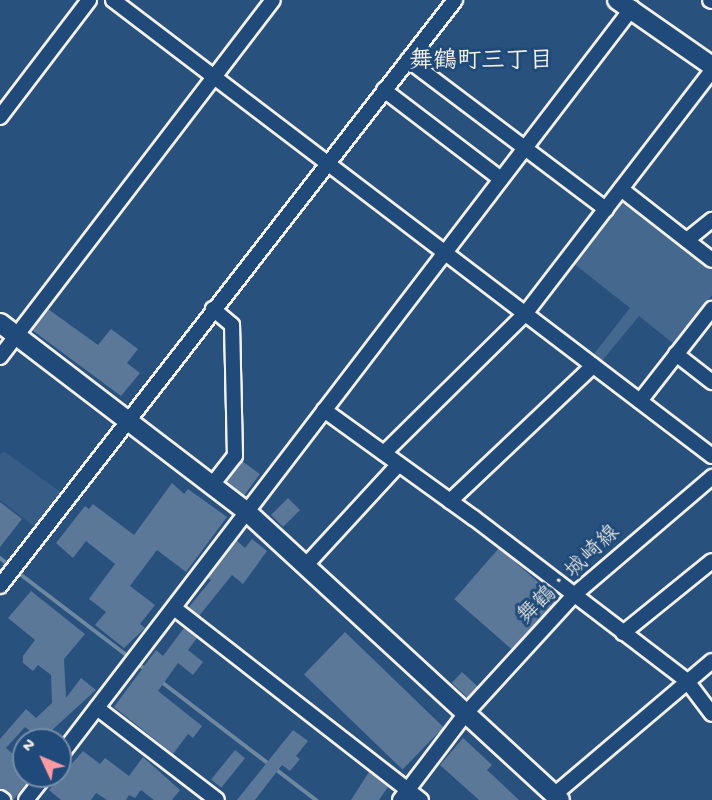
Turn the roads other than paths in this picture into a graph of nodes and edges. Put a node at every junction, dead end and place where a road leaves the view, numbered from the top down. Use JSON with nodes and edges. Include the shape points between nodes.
{"nodes":[{"id":1,"x":89,"y":0,"type":"edge"},
{"id":2,"x":113,"y":0,"type":"edge"},
{"id":3,"x":273,"y":0,"type":"edge"},
{"id":4,"x":454,"y":0,"type":"edge"},
{"id":5,"x":625,"y":4,"type":"edge"},
{"id":6,"x":408,"y":60,"type":"junction"},
{"id":7,"x":712,"y":68,"type":"edge"},
{"id":8,"x":214,"y":77,"type":"junction"},
{"id":9,"x":384,"y":90,"type":"junction"},
{"id":10,"x":0,"y":117,"type":"edge"},
{"id":11,"x":525,"y":148,"type":"junction"},
{"id":12,"x":327,"y":163,"type":"junction"},
{"id":13,"x":501,"y":179,"type":"junction"},
{"id":14,"x":621,"y":189,"type":"junction"},
{"id":15,"x":606,"y":209,"type":"junction"},
{"id":16,"x":712,"y":220,"type":"edge"},
{"id":17,"x":687,"y":240,"type":"junction"},
{"id":18,"x":445,"y":253,"type":"junction"},
{"id":19,"x":712,"y":260,"type":"edge"},
{"id":20,"x":213,"y":309,"type":"junction"},
{"id":21,"x":712,"y":309,"type":"edge"},
{"id":22,"x":525,"y":314,"type":"junction"},
{"id":23,"x":0,"y":323,"type":"edge"},
{"id":24,"x":16,"y":336,"type":"junction"},
{"id":25,"x":676,"y":354,"type":"junction"},
{"id":26,"x":0,"y":357,"type":"edge"},
{"id":27,"x":593,"y":366,"type":"junction"},
{"id":28,"x":712,"y":382,"type":"edge"},
{"id":29,"x":640,"y":401,"type":"junction"},
{"id":30,"x":324,"y":410,"type":"junction"},
{"id":31,"x":127,"y":420,"type":"junction"},
{"id":32,"x":384,"y":453,"type":"junction"},
{"id":33,"x":712,"y":456,"type":"edge"},
{"id":34,"x":399,"y":464,"type":"junction"},
{"id":35,"x":712,"y":477,"type":"edge"},
{"id":36,"x":212,"y":485,"type":"junction"},
{"id":37,"x":450,"y":501,"type":"junction"},
{"id":38,"x":247,"y":512,"type":"junction"},
{"id":39,"x":712,"y":561,"type":"edge"},
{"id":40,"x":306,"y":566,"type":"junction"},
{"id":41,"x":9,"y":574,"type":"edge"},
{"id":42,"x":574,"y":595,"type":"junction"},
{"id":43,"x":174,"y":608,"type":"junction"},
{"id":44,"x":623,"y":633,"type":"junction"},
{"id":45,"x":712,"y":661,"type":"edge"},
{"id":46,"x":687,"y":681,"type":"junction"},
{"id":47,"x":97,"y":708,"type":"junction"},
{"id":48,"x":466,"y":713,"type":"junction"},
{"id":49,"x":712,"y":714,"type":"edge"},
{"id":50,"x":72,"y":740,"type":"edge"},
{"id":51,"x":36,"y":788,"type":"edge"},
{"id":52,"x":404,"y":795,"type":"edge"},
{"id":53,"x":557,"y":797,"type":"edge"},
{"id":54,"x":26,"y":800,"type":"edge"},
{"id":55,"x":217,"y":800,"type":"edge"},
{"id":56,"x":421,"y":800,"type":"edge"}],
"edges":[{"from":1,"to":10,"type":"street"},
{"from":2,"to":8,"type":"street"},
{"from":3,"to":8,"type":"street"},
{"from":4,"to":6,"type":"street"},
{"from":5,"to":7,"type":"street"},
{"from":5,"to":11,"type":"street"},
{"from":6,"to":9,"type":"street"},
{"from":6,"to":11,"type":"street"},
{"from":7,"to":14,"type":"street"},
{"from":8,"to":12,"type":"street"},
{"from":8,"to":24,"type":"street"},
{"from":9,"to":12,"type":"street"},
{"from":9,"to":13,"type":"street"},
{"from":11,"to":13,"type":"street"},
{"from":11,"to":15,"type":"street"},
{"from":12,"to":18,"type":"street"},
{"from":12,"to":20,"type":"street"},
{"from":13,"to":18,"type":"street"},
{"from":14,"to":15,"type":"street"},
{"from":14,"to":17,"type":"street"},
{"from":15,"to":22,"type":"street"},
{"from":16,"to":17,"type":"street"},
{"from":17,"to":19,"type":"street"},
{"from":18,"to":22,"type":"street"},
{"from":18,"to":30,"type":"street"},
{"from":20,"to":31,"type":"street"},
{"from":20,"to":36,"type":"street","via":[[232,325],[236,456]]},
{"from":21,"to":25,"type":"street"},
{"from":22,"to":27,"type":"street"},
{"from":22,"to":32,"type":"street"},
{"from":23,"to":24,"type":"street"},
{"from":24,"to":26,"type":"street"},
{"from":24,"to":31,"type":"street"},
{"from":25,"to":28,"type":"street"},
{"from":25,"to":29,"type":"street"},
{"from":27,"to":29,"type":"street"},
{"from":27,"to":37,"type":"street"},
{"from":29,"to":33,"type":"street"},
{"from":30,"to":32,"type":"street"},
{"from":30,"to":38,"type":"street"},
{"from":31,"to":36,"type":"street"},
{"from":31,"to":41,"type":"street"},
{"from":32,"to":34,"type":"street"},
{"from":34,"to":37,"type":"street"},
{"from":34,"to":40,"type":"street"},
{"from":35,"to":42,"type":"street","name":"舞鶴・城崎線"},
{"from":36,"to":38,"type":"street"},
{"from":37,"to":42,"type":"street"},
{"from":38,"to":40,"type":"street"},
{"from":38,"to":43,"type":"street"},
{"from":39,"to":44,"type":"street"},
{"from":40,"to":48,"type":"street"},
{"from":42,"to":44,"type":"street"},
{"from":42,"to":48,"type":"street","name":"舞鶴・城崎線"},
{"from":43,"to":47,"type":"street"},
{"from":43,"to":52,"type":"street"},
{"from":44,"to":46,"type":"street"},
{"from":45,"to":46,"type":"street"},
{"from":46,"to":49,"type":"street"},
{"from":46,"to":53,"type":"street"},
{"from":47,"to":50,"type":"street"},
{"from":47,"to":55,"type":"street"},
{"from":48,"to":52,"type":"street","name":"舞鶴・城崎線"},
{"from":48,"to":53,"type":"street"},
{"from":51,"to":54,"type":"street"},
{"from":52,"to":56,"type":"street"}]}
